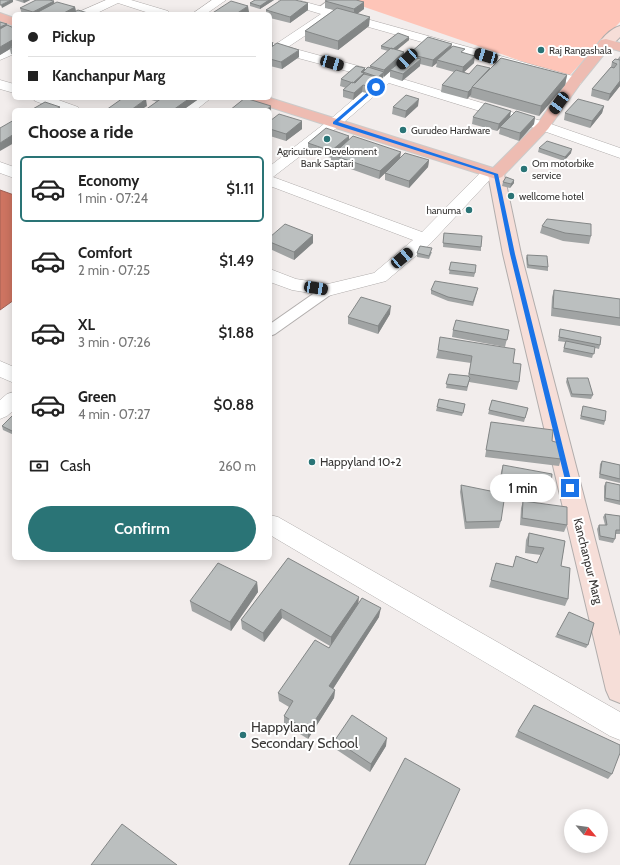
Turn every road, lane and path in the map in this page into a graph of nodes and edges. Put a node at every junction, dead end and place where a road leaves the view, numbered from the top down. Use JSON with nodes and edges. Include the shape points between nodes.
{"nodes":[{"id":1,"x":117,"y":0,"type":"edge"},
{"id":2,"x":220,"y":0,"type":"edge"},
{"id":3,"x":285,"y":0,"type":"edge"},
{"id":4,"x":328,"y":7,"type":"edge"},
{"id":5,"x":90,"y":12,"type":"edge"},
{"id":6,"x":157,"y":12,"type":"edge"},
{"id":7,"x":201,"y":12,"type":"edge"},
{"id":8,"x":0,"y":17,"type":"edge"},
{"id":9,"x":12,"y":21,"type":"edge"},
{"id":10,"x":620,"y":30,"type":"edge"},
{"id":11,"x":427,"y":40,"type":"junction"},
{"id":12,"x":613,"y":45,"type":"edge"},
{"id":13,"x":273,"y":49,"type":"edge"},
{"id":14,"x":12,"y":50,"type":"edge"},
{"id":15,"x":416,"y":51,"type":"edge"},
{"id":16,"x":0,"y":56,"type":"edge"},
{"id":17,"x":404,"y":62,"type":"edge"},
{"id":18,"x":387,"y":78,"type":"junction"},
{"id":19,"x":575,"y":81,"type":"junction"},
{"id":20,"x":0,"y":84,"type":"edge"},
{"id":21,"x":12,"y":88,"type":"edge"},
{"id":22,"x":45,"y":100,"type":"edge"},
{"id":23,"x":201,"y":100,"type":"edge"},
{"id":24,"x":262,"y":100,"type":"edge"},
{"id":25,"x":54,"y":104,"type":"edge"},
{"id":26,"x":67,"y":108,"type":"edge"},
{"id":27,"x":191,"y":108,"type":"edge"},
{"id":28,"x":335,"y":123,"type":"junction"},
{"id":29,"x":543,"y":126,"type":"junction"},
{"id":30,"x":620,"y":153,"type":"edge"},
{"id":31,"x":0,"y":167,"type":"edge"},
{"id":32,"x":272,"y":171,"type":"edge"},
{"id":33,"x":12,"y":172,"type":"edge"},
{"id":34,"x":493,"y":173,"type":"junction"},
{"id":35,"x":272,"y":181,"type":"edge"},
{"id":36,"x":425,"y":239,"type":"junction"},
{"id":37,"x":272,"y":276,"type":"edge"},
{"id":38,"x":328,"y":290,"type":"junction"},
{"id":39,"x":272,"y":330,"type":"edge"},
{"id":40,"x":0,"y":368,"type":"edge"},
{"id":41,"x":12,"y":375,"type":"edge"},
{"id":42,"x":12,"y":400,"type":"edge"},
{"id":43,"x":0,"y":411,"type":"edge"},
{"id":44,"x":272,"y":525,"type":"edge"},
{"id":45,"x":616,"y":656,"type":"edge"},
{"id":46,"x":620,"y":690,"type":"edge"},
{"id":47,"x":620,"y":727,"type":"edge"}],
"edges":[{"from":1,"to":5,"type":"street"},
{"from":1,"to":6,"type":"street"},
{"from":2,"to":7,"type":"street"},
{"from":3,"to":4,"type":"street"},
{"from":4,"to":11,"type":"street"},
{"from":4,"to":13,"type":"street"},
{"from":8,"to":9,"type":"main road"},
{"from":10,"to":12,"type":"main road"},
{"from":11,"to":15,"type":"street"},
{"from":11,"to":19,"type":"street"},
{"from":12,"to":19,"type":"main road"},
{"from":13,"to":18,"type":"street"},
{"from":14,"to":16,"type":"street"},
{"from":17,"to":18,"type":"street"},
{"from":18,"to":28,"type":"street"},
{"from":18,"to":29,"type":"street"},
{"from":19,"to":29,"type":"main road"},
{"from":20,"to":21,"type":"street"},
{"from":22,"to":25,"type":"street"},
{"from":23,"to":27,"type":"street"},
{"from":24,"to":28,"type":"main road"},
{"from":25,"to":26,"type":"street"},
{"from":28,"to":32,"type":"street"},
{"from":28,"to":34,"type":"main road"},
{"from":29,"to":30,"type":"street"},
{"from":29,"to":34,"type":"main road"},
{"from":31,"to":33,"type":"street"},
{"from":34,"to":36,"type":"street"},
{"from":34,"to":45,"type":"main road","name":"Kanchanpur Marg"},
{"from":35,"to":36,"type":"street"},
{"from":36,"to":38,"type":"street","via":[[380,277]]},
{"from":37,"to":38,"type":"street","via":[[292,284]]},
{"from":38,"to":39,"type":"street"},
{"from":40,"to":41,"type":"street"},
{"from":42,"to":43,"type":"street"},
{"from":44,"to":47,"type":"street"},
{"from":45,"to":46,"type":"main road","name":"Kanchanpur Marg"}]}
